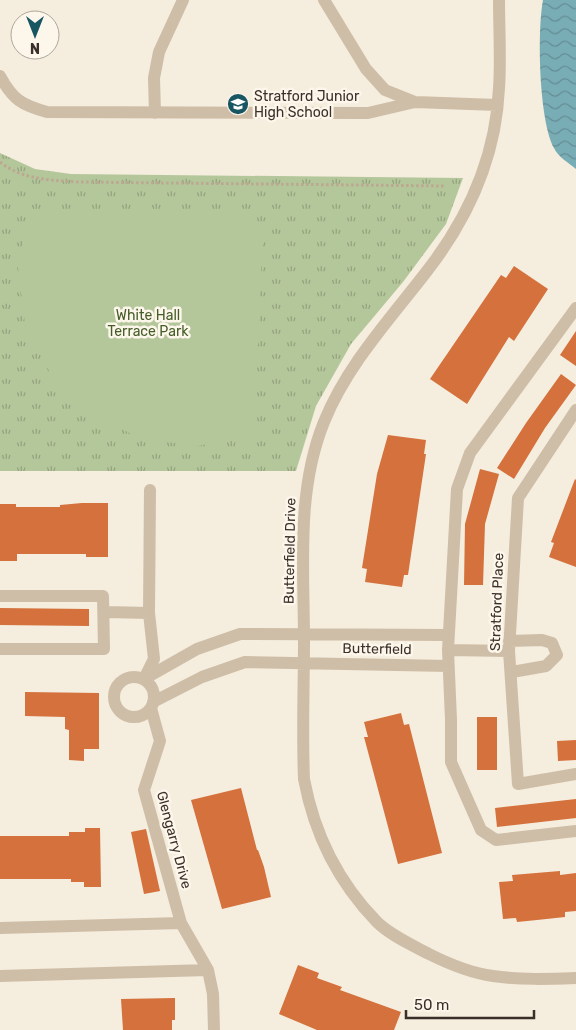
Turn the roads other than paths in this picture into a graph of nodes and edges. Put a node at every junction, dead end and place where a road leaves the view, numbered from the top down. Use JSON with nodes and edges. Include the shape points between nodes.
{"nodes":[{"id":1,"x":183,"y":0,"type":"edge"},
{"id":2,"x":324,"y":0,"type":"edge"},
{"id":3,"x":499,"y":0,"type":"edge"},
{"id":4,"x":0,"y":76,"type":"edge"},
{"id":5,"x":415,"y":102,"type":"junction"},
{"id":6,"x":498,"y":105,"type":"junction"},
{"id":7,"x":155,"y":113,"type":"junction"},
{"id":8,"x":576,"y":308,"type":"edge"},
{"id":9,"x":576,"y":410,"type":"edge"},
{"id":10,"x":150,"y":490,"type":"dead end"},
{"id":11,"x":0,"y":596,"type":"edge"},
{"id":12,"x":105,"y":612,"type":"junction"},
{"id":13,"x":149,"y":613,"type":"junction"},
{"id":14,"x":304,"y":635,"type":"junction"},
{"id":15,"x":448,"y":635,"type":"junction"},
{"id":16,"x":509,"y":646,"type":"junction"},
{"id":17,"x":0,"y":649,"type":"edge"},
{"id":18,"x":448,"y":650,"type":"junction"},
{"id":19,"x":304,"y":663,"type":"junction"},
{"id":20,"x":448,"y":666,"type":"junction"},
{"id":21,"x":512,"y":672,"type":"junction"},
{"id":22,"x":144,"y":679,"type":"junction"},
{"id":23,"x":152,"y":705,"type":"junction"},
{"id":24,"x":576,"y":774,"type":"edge"},
{"id":25,"x":576,"y":831,"type":"edge"},
{"id":26,"x":181,"y":923,"type":"junction"},
{"id":27,"x":0,"y":928,"type":"edge"},
{"id":28,"x":208,"y":970,"type":"junction"},
{"id":29,"x":0,"y":976,"type":"edge"},
{"id":30,"x":576,"y":978,"type":"edge"},
{"id":31,"x":214,"y":1030,"type":"edge"}],
"edges":[{"from":1,"to":7,"type":"street","via":[[159,52],[154,78]]},
{"from":2,"to":5,"type":"street","via":[[366,69],[385,90]]},
{"from":3,"to":6,"type":"street","name":"Butterfield Drive"},
{"from":4,"to":7,"type":"street","via":[[8,91],[24,105],[47,112]]},
{"from":5,"to":6,"type":"street"},
{"from":5,"to":7,"type":"street","via":[[368,113]]},
{"from":6,"to":14,"type":"street","name":"Butterfield Drive","via":[[485,168],[466,213],[429,270],[367,347],[340,388],[320,432],[306,490]]},
{"from":8,"to":15,"type":"street","via":[[470,453],[457,489]]},
{"from":9,"to":16,"type":"street","name":"Stratford Place","via":[[518,498]]},
{"from":10,"to":13,"type":"street"},
{"from":11,"to":12,"type":"street","via":[[103,596]]},
{"from":12,"to":13,"type":"street"},
{"from":12,"to":17,"type":"street","via":[[104,649]]},
{"from":13,"to":22,"type":"street","via":[[154,659]]},
{"from":14,"to":15,"type":"street","name":"Butterfield"},
{"from":14,"to":19,"type":"street","name":"Butterfield Drive"},
{"from":14,"to":22,"type":"street","via":[[240,634],[197,649]]},
{"from":15,"to":18,"type":"street"},
{"from":16,"to":18,"type":"street"},
{"from":16,"to":21,"type":"street","name":"Stratford Place"},
{"from":16,"to":21,"type":"street","via":[[542,640],[552,643],[557,655],[546,666]]},
{"from":18,"to":20,"type":"street"},
{"from":19,"to":20,"type":"street","name":"Butterfield"},
{"from":19,"to":23,"type":"street","via":[[245,662],[202,677]]},
{"from":19,"to":30,"type":"street","name":"Butterfield Drive","via":[[304,779],[310,806],[329,857],[378,923],[446,963],[469,970],[492,976]]},
{"from":20,"to":25,"type":"street","via":[[451,762],[481,830],[496,840]]},
{"from":21,"to":24,"type":"street","name":"Stratford Place","via":[[518,784]]},
{"from":22,"to":23,"type":"street","name":"Glengarry Drive","via":[[152,689]]},
{"from":22,"to":23,"type":"street","via":[[131,677],[119,683],[114,702],[127,715],[140,716]]},
{"from":23,"to":26,"type":"street","name":"Glengarry Drive","via":[[160,741],[144,790]]},
{"from":26,"to":27,"type":"street"},
{"from":26,"to":28,"type":"street","name":"Glengarry Drive"},
{"from":28,"to":29,"type":"street"},
{"from":28,"to":31,"type":"street","name":"Glengarry Drive","via":[[214,994]]}]}
